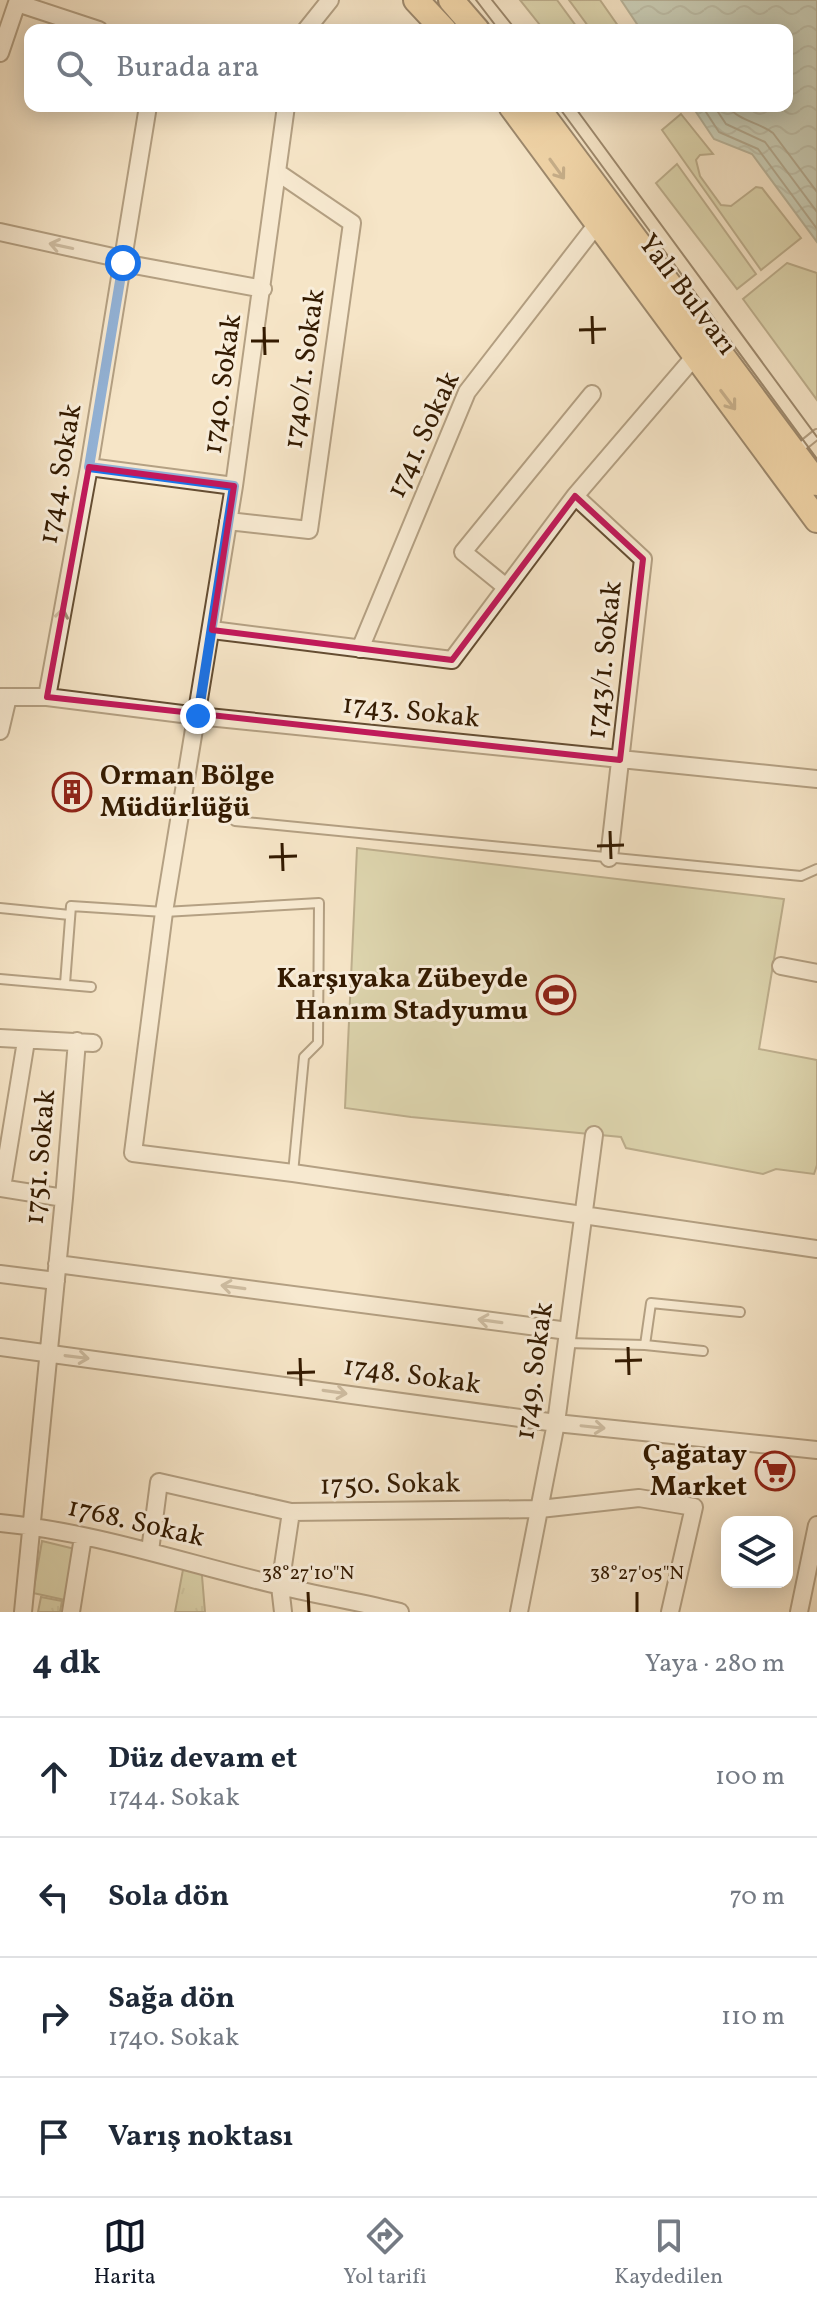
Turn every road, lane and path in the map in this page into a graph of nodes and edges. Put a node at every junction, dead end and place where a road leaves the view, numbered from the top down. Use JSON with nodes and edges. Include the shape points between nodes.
{"nodes":[{"id":1,"x":330,"y":0,"type":"edge"},
{"id":2,"x":416,"y":0,"type":"edge"},
{"id":3,"x":451,"y":0,"type":"edge"},
{"id":4,"x":18,"y":2,"type":"edge"},
{"id":5,"x":82,"y":24,"type":"edge"},
{"id":6,"x":311,"y":24,"type":"edge"},
{"id":7,"x":438,"y":24,"type":"edge"},
{"id":8,"x":472,"y":24,"type":"edge"},
{"id":9,"x":1,"y":47,"type":"edge"},
{"id":10,"x":147,"y":112,"type":"edge"},
{"id":11,"x":285,"y":112,"type":"edge"},
{"id":12,"x":515,"y":112,"type":"edge"},
{"id":13,"x":540,"y":112,"type":"edge"},
{"id":14,"x":277,"y":172,"type":"junction"},
{"id":15,"x":597,"y":224,"type":"junction"},
{"id":16,"x":0,"y":232,"type":"edge"},
{"id":17,"x":123,"y":261,"type":"junction"},
{"id":18,"x":263,"y":289,"type":"junction"},
{"id":19,"x":695,"y":356,"type":"junction"},
{"id":20,"x":592,"y":394,"type":"dead end"},
{"id":21,"x":817,"y":434,"type":"edge"},
{"id":22,"x":795,"y":452,"type":"junction"},
{"id":23,"x":89,"y":467,"type":"junction"},
{"id":24,"x":817,"y":483,"type":"edge"},
{"id":25,"x":234,"y":486,"type":"junction"},
{"id":26,"x":575,"y":496,"type":"junction"},
{"id":27,"x":817,"y":520,"type":"edge"},
{"id":28,"x":228,"y":521,"type":"junction"},
{"id":29,"x":506,"y":587,"type":"junction"},
{"id":30,"x":212,"y":630,"type":"junction"},
{"id":31,"x":360,"y":649,"type":"junction"},
{"id":32,"x":4,"y":697,"type":"edge"},
{"id":33,"x":47,"y":697,"type":"junction"},
{"id":34,"x":198,"y":716,"type":"junction"},
{"id":35,"x":0,"y":731,"type":"edge"},
{"id":36,"x":620,"y":760,"type":"junction"},
{"id":37,"x":817,"y":779,"type":"edge"},
{"id":38,"x":235,"y":821,"type":"dead end"},
{"id":39,"x":609,"y":858,"type":"junction"},
{"id":40,"x":817,"y":869,"type":"edge"},
{"id":41,"x":0,"y":908,"type":"edge"},
{"id":42,"x":164,"y":912,"type":"junction"},
{"id":43,"x":70,"y":915,"type":"junction"},
{"id":44,"x":781,"y":966,"type":"dead end"},
{"id":45,"x":817,"y":973,"type":"edge"},
{"id":46,"x":0,"y":979,"type":"edge"},
{"id":47,"x":65,"y":984,"type":"junction"},
{"id":48,"x":91,"y":987,"type":"dead end"},
{"id":49,"x":0,"y":1038,"type":"edge"},
{"id":50,"x":26,"y":1041,"type":"junction"},
{"id":51,"x":594,"y":1135,"type":"dead end"},
{"id":52,"x":293,"y":1173,"type":"junction"},
{"id":53,"x":1,"y":1188,"type":"edge"},
{"id":54,"x":64,"y":1198,"type":"junction"},
{"id":55,"x":583,"y":1215,"type":"junction"},
{"id":56,"x":817,"y":1249,"type":"edge"},
{"id":57,"x":57,"y":1272,"type":"junction"},
{"id":58,"x":0,"y":1274,"type":"edge"},
{"id":59,"x":740,"y":1312,"type":"dead end"},
{"id":60,"x":567,"y":1337,"type":"junction"},
{"id":61,"x":645,"y":1345,"type":"junction"},
{"id":62,"x":0,"y":1347,"type":"edge"},
{"id":63,"x":703,"y":1351,"type":"dead end"},
{"id":64,"x":49,"y":1353,"type":"junction"},
{"id":65,"x":556,"y":1423,"type":"junction"},
{"id":66,"x":817,"y":1450,"type":"edge"},
{"id":67,"x":540,"y":1509,"type":"junction"},
{"id":68,"x":291,"y":1512,"type":"junction"},
{"id":69,"x":0,"y":1523,"type":"edge"},
{"id":70,"x":817,"y":1525,"type":"edge"},
{"id":71,"x":32,"y":1526,"type":"junction"},
{"id":72,"x":83,"y":1537,"type":"junction"},
{"id":73,"x":150,"y":1551,"type":"junction"},
{"id":74,"x":280,"y":1586,"type":"junction"},
{"id":75,"x":23,"y":1612,"type":"edge"},
{"id":76,"x":71,"y":1612,"type":"edge"},
{"id":77,"x":283,"y":1612,"type":"edge"},
{"id":78,"x":400,"y":1612,"type":"edge"},
{"id":79,"x":519,"y":1612,"type":"edge"},
{"id":80,"x":670,"y":1612,"type":"edge"},
{"id":81,"x":799,"y":1612,"type":"edge"}],
"edges":[{"from":1,"to":6,"type":"street"},
{"from":2,"to":7,"type":"main road"},
{"from":3,"to":8,"type":"main road"},
{"from":4,"to":5,"type":"street"},
{"from":4,"to":9,"type":"street"},
{"from":10,"to":17,"type":"street"},
{"from":11,"to":14,"type":"street","name":"1740. Sokak"},
{"from":12,"to":15,"type":"main road","name":"Yalı Bulvarı","one_way":true},
{"from":13,"to":22,"type":"main road","name":"Yalı Bulvarı"},
{"from":14,"to":18,"type":"street","name":"1740. Sokak"},
{"from":14,"to":28,"type":"street","name":"1740/1. Sokak","via":[[352,223],[309,530]]},
{"from":15,"to":19,"type":"main road","name":"Yalı Bulvarı"},
{"from":15,"to":31,"type":"street","name":"1741. Sokak","via":[[467,392]]},
{"from":17,"to":16,"type":"street","one_way":true},
{"from":17,"to":18,"type":"street"},
{"from":17,"to":23,"type":"street","name":"1744. Sokak"},
{"from":18,"to":25,"type":"street","name":"1740. Sokak"},
{"from":19,"to":26,"type":"street"},
{"from":19,"to":27,"type":"main road","name":"Yalı Bulvarı","one_way":true},
{"from":20,"to":29,"type":"street","via":[[463,552]]},
{"from":21,"to":22,"type":"lane"},
{"from":22,"to":24,"type":"main road","name":"Yalı Bulvarı"},
{"from":23,"to":25,"type":"street"},
{"from":33,"to":23,"type":"street","name":"1744. Sokak","one_way":true},
{"from":25,"to":28,"type":"street","name":"1740. Sokak"},
{"from":26,"to":29,"type":"street"},
{"from":26,"to":36,"type":"street","name":"1743/1. Sokak","via":[[643,559]]},
{"from":28,"to":30,"type":"street","name":"1740. Sokak"},
{"from":29,"to":31,"type":"street","via":[[452,660]]},
{"from":30,"to":31,"type":"street"},
{"from":30,"to":34,"type":"street","name":"1740. Sokak"},
{"from":32,"to":33,"type":"street","name":"1743. Sokak"},
{"from":32,"to":35,"type":"street"},
{"from":33,"to":34,"type":"street","name":"1743. Sokak"},
{"from":34,"to":36,"type":"street","name":"1743. Sokak"},
{"from":34,"to":42,"type":"street","name":"1740. Sokak"},
{"from":36,"to":37,"type":"street","name":"1743. Sokak"},
{"from":36,"to":39,"type":"street","name":"1743/1. Sokak"},
{"from":38,"to":39,"type":"lane"},
{"from":39,"to":40,"type":"lane","via":[[801,876]]},
{"from":41,"to":43,"type":"lane"},
{"from":42,"to":43,"type":"lane","via":[[71,906]]},
{"from":42,"to":52,"type":"street","name":"1740. Sokak","via":[[133,1153]]},
{"from":42,"to":52,"type":"lane","via":[[319,903],[318,1043],[304,1057]]},
{"from":43,"to":47,"type":"lane"},
{"from":44,"to":45,"type":"street"},
{"from":46,"to":47,"type":"lane"},
{"from":47,"to":48,"type":"lane"},
{"from":49,"to":50,"type":"street"},
{"from":50,"to":53,"type":"street"},
{"from":50,"to":54,"type":"street","name":"1751. Sokak","via":[[85,1042]]},
{"from":51,"to":55,"type":"street","name":"1749. Sokak"},
{"from":52,"to":55,"type":"street"},
{"from":53,"to":54,"type":"street"},
{"from":54,"to":57,"type":"street","name":"1751. Sokak"},
{"from":55,"to":56,"type":"street"},
{"from":55,"to":60,"type":"street","name":"1749. Sokak"},
{"from":57,"to":58,"type":"street"},
{"from":60,"to":57,"type":"street","one_way":true},
{"from":57,"to":64,"type":"street","name":"1751. Sokak"},
{"from":59,"to":61,"type":"lane","via":[[651,1303]]},
{"from":60,"to":61,"type":"lane"},
{"from":60,"to":65,"type":"street","name":"1749. Sokak"},
{"from":61,"to":63,"type":"lane"},
{"from":62,"to":64,"type":"street","name":"1748. Sokak"},
{"from":64,"to":65,"type":"street","name":"1748. Sokak","one_way":true},
{"from":64,"to":71,"type":"street","name":"1751. Sokak"},
{"from":65,"to":66,"type":"street","name":"1748. Sokak","one_way":true},
{"from":65,"to":67,"type":"street","name":"1749. Sokak"},
{"from":67,"to":68,"type":"street","name":"1750. Sokak"},
{"from":67,"to":79,"type":"street","name":"1749. Sokak"},
{"from":67,"to":80,"type":"street","name":"1750. Sokak","via":[[639,1498],[694,1507]]},
{"from":68,"to":73,"type":"street","name":"1750. Sokak","via":[[159,1482]]},
{"from":68,"to":74,"type":"street"},
{"from":69,"to":71,"type":"street","name":"1768. Sokak"},
{"from":70,"to":81,"type":"street"},
{"from":71,"to":72,"type":"street","name":"1768. Sokak"},
{"from":71,"to":75,"type":"street","name":"1751. Sokak"},
{"from":72,"to":73,"type":"street","name":"1768. Sokak"},
{"from":72,"to":76,"type":"street"},
{"from":73,"to":74,"type":"street","name":"1768. Sokak"},
{"from":74,"to":77,"type":"street"},
{"from":74,"to":78,"type":"street","name":"1768. Sokak"}]}
